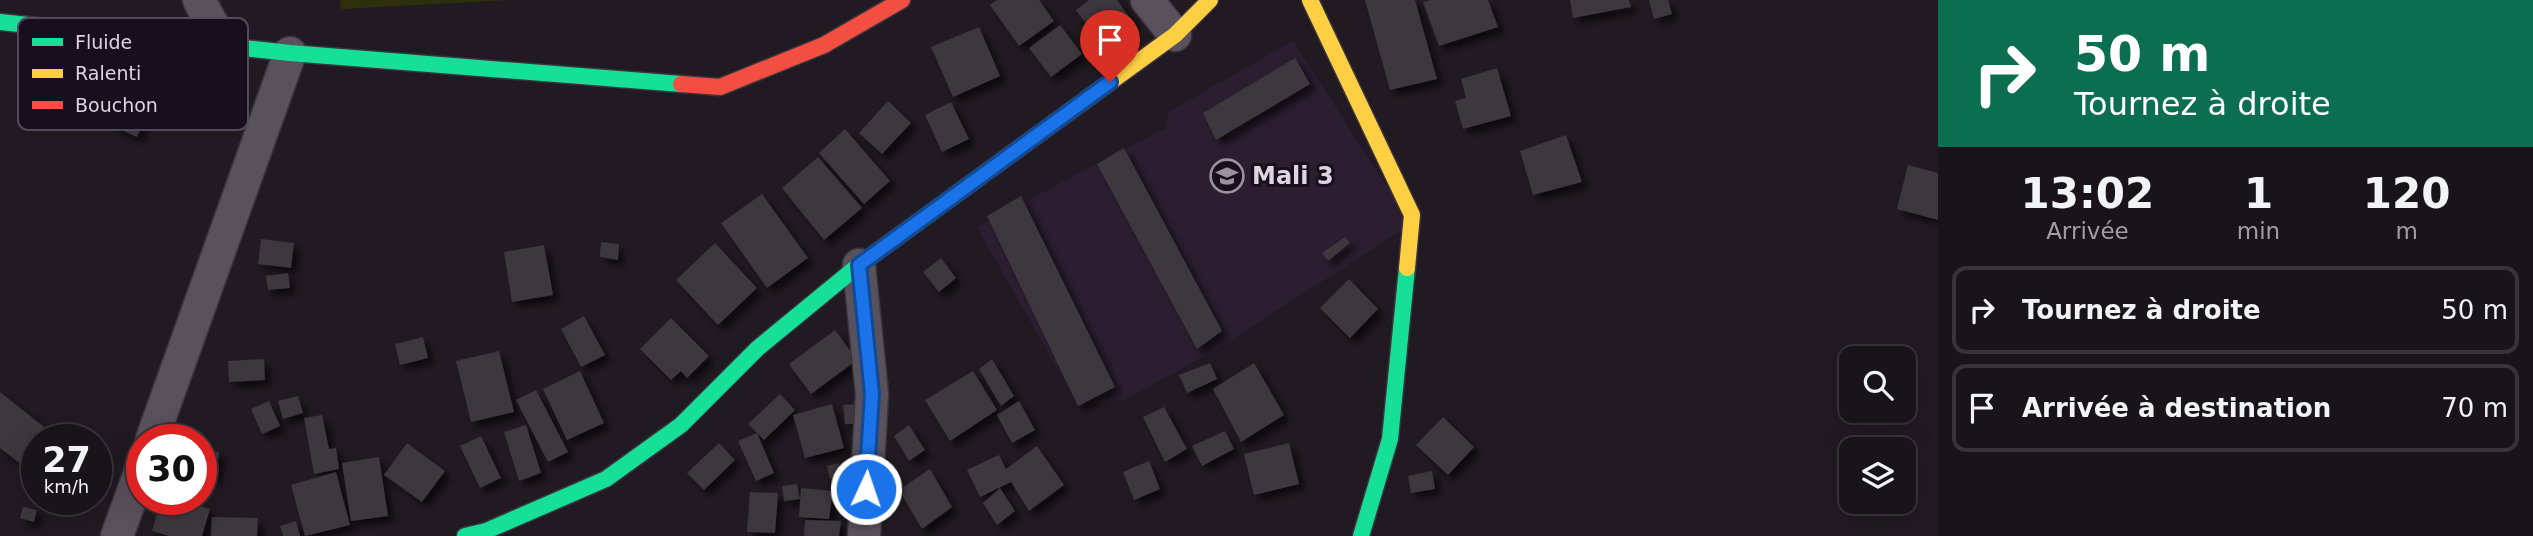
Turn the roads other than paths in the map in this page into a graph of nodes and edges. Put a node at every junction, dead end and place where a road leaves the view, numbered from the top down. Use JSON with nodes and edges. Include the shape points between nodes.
{"nodes":[{"id":1,"x":199,"y":0,"type":"edge"},
{"id":2,"x":902,"y":0,"type":"edge"},
{"id":3,"x":1147,"y":0,"type":"edge"},
{"id":4,"x":1210,"y":0,"type":"edge"},
{"id":5,"x":1310,"y":0,"type":"edge"},
{"id":6,"x":209,"y":18,"type":"edge"},
{"id":7,"x":0,"y":22,"type":"edge"},
{"id":8,"x":18,"y":24,"type":"edge"},
{"id":9,"x":1175,"y":35,"type":"junction"},
{"id":10,"x":248,"y":49,"type":"edge"},
{"id":11,"x":290,"y":53,"type":"junction"},
{"id":12,"x":859,"y":265,"type":"junction"},
{"id":13,"x":157,"y":424,"type":"edge"},
{"id":14,"x":126,"y":511,"type":"edge"},
{"id":15,"x":479,"y":534,"type":"edge"},
{"id":16,"x":117,"y":536,"type":"edge"},
{"id":17,"x":864,"y":536,"type":"edge"},
{"id":18,"x":1361,"y":536,"type":"edge"}],
"edges":[{"from":1,"to":6,"type":"street"},
{"from":2,"to":11,"type":"street","via":[[824,45],[720,87]]},
{"from":3,"to":9,"type":"street"},
{"from":4,"to":9,"type":"street"},
{"from":5,"to":18,"type":"street","via":[[1412,215],[1390,439]]},
{"from":7,"to":8,"type":"street"},
{"from":9,"to":12,"type":"street"},
{"from":10,"to":11,"type":"street"},
{"from":11,"to":13,"type":"street"},
{"from":12,"to":15,"type":"street","via":[[758,348],[681,425],[606,479]]},
{"from":12,"to":17,"type":"street","via":[[872,394]]},
{"from":14,"to":16,"type":"street"}]}
